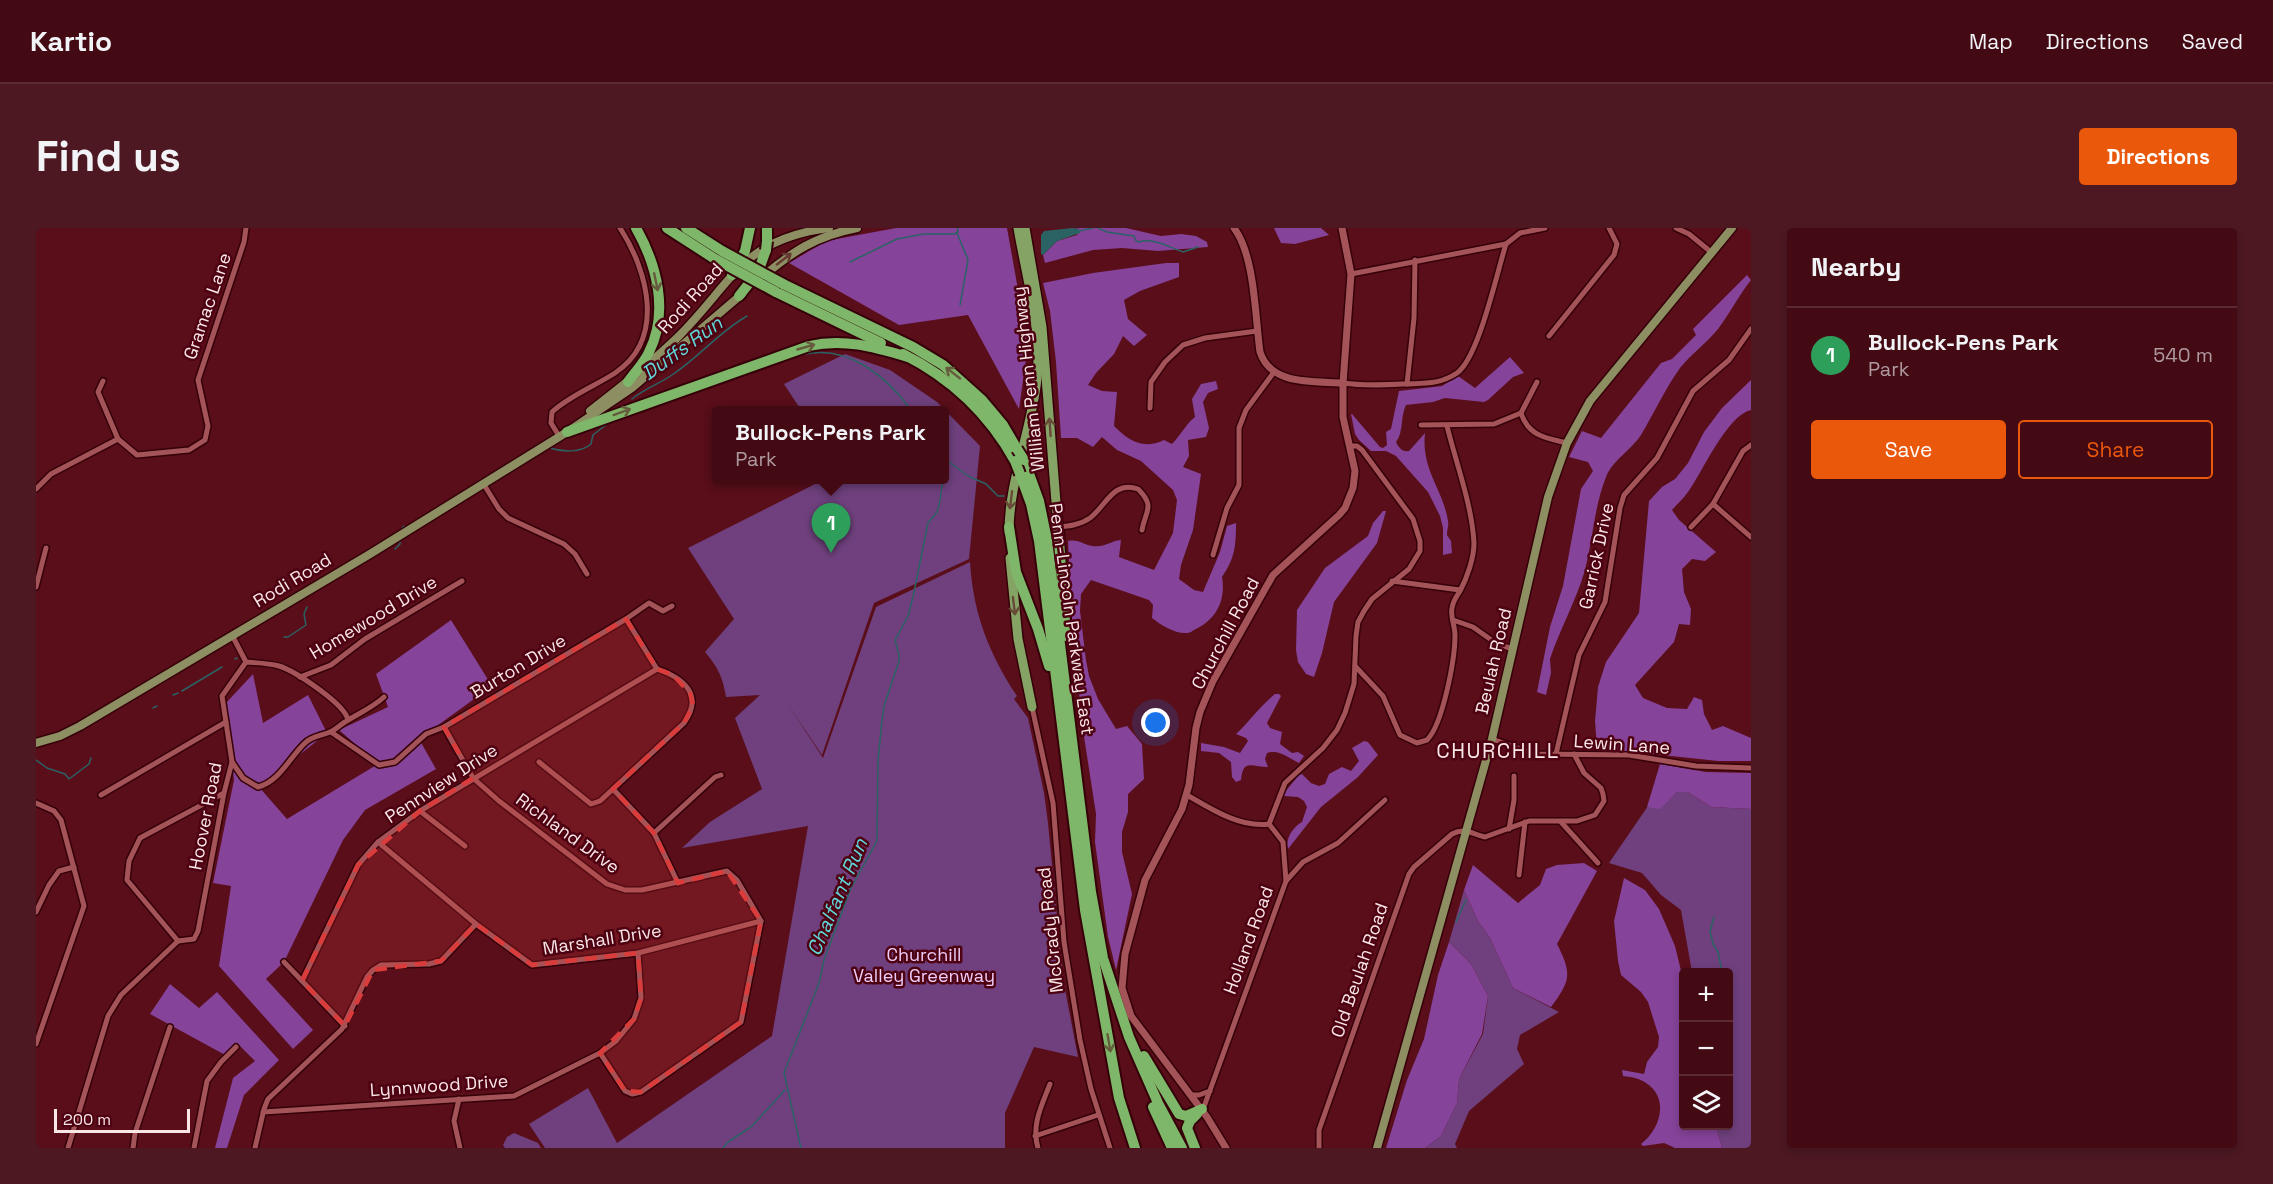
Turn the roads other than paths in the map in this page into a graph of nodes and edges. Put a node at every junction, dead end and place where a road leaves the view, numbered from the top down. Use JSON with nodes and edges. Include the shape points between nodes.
{"nodes":[{"id":1,"x":246,"y":228,"type":"edge"},
{"id":2,"x":620,"y":228,"type":"edge"},
{"id":3,"x":636,"y":228,"type":"edge"},
{"id":4,"x":667,"y":228,"type":"edge"},
{"id":5,"x":686,"y":228,"type":"edge"},
{"id":6,"x":750,"y":228,"type":"edge"},
{"id":7,"x":767,"y":228,"type":"edge"},
{"id":8,"x":829,"y":228,"type":"edge"},
{"id":9,"x":858,"y":228,"type":"edge"},
{"id":10,"x":1018,"y":228,"type":"edge"},
{"id":11,"x":1025,"y":228,"type":"edge"},
{"id":12,"x":1234,"y":228,"type":"edge"},
{"id":13,"x":1342,"y":228,"type":"edge"},
{"id":14,"x":1545,"y":228,"type":"edge"},
{"id":15,"x":1609,"y":228,"type":"edge"},
{"id":16,"x":1676,"y":228,"type":"edge"},
{"id":17,"x":1732,"y":228,"type":"edge"},
{"id":18,"x":1506,"y":244,"type":"junction"},
{"id":19,"x":1712,"y":252,"type":"junction"},
{"id":20,"x":718,"y":255,"type":"junction"},
{"id":21,"x":1415,"y":260,"type":"junction"},
{"id":22,"x":1351,"y":273,"type":"junction"},
{"id":23,"x":732,"y":275,"type":"junction"},
{"id":24,"x":779,"y":288,"type":"junction"},
{"id":25,"x":739,"y":296,"type":"junction"},
{"id":26,"x":1751,"y":329,"type":"edge"},
{"id":27,"x":1257,"y":331,"type":"junction"},
{"id":28,"x":1549,"y":336,"type":"dead end"},
{"id":29,"x":908,"y":357,"type":"junction"},
{"id":30,"x":1274,"y":372,"type":"junction"},
{"id":31,"x":103,"y":381,"type":"dead end"},
{"id":32,"x":628,"y":382,"type":"junction"},
{"id":33,"x":1538,"y":382,"type":"dead end"},
{"id":34,"x":1344,"y":383,"type":"junction"},
{"id":35,"x":1407,"y":384,"type":"junction"},
{"id":36,"x":1149,"y":408,"type":"dead end"},
{"id":37,"x":1521,"y":414,"type":"junction"},
{"id":38,"x":1421,"y":425,"type":"dead end"},
{"id":39,"x":1447,"y":426,"type":"junction"},
{"id":40,"x":563,"y":434,"type":"junction"},
{"id":41,"x":118,"y":439,"type":"junction"},
{"id":42,"x":1567,"y":443,"type":"junction"},
{"id":43,"x":1751,"y":445,"type":"edge"},
{"id":44,"x":1350,"y":446,"type":"junction"},
{"id":45,"x":1019,"y":461,"type":"junction"},
{"id":46,"x":483,"y":483,"type":"junction"},
{"id":47,"x":36,"y":489,"type":"edge"},
{"id":48,"x":1713,"y":504,"type":"junction"},
{"id":49,"x":1009,"y":527,"type":"junction"},
{"id":50,"x":1058,"y":527,"type":"junction"},
{"id":51,"x":1691,"y":527,"type":"dead end"},
{"id":52,"x":1142,"y":530,"type":"dead end"},
{"id":53,"x":1751,"y":537,"type":"edge"},
{"id":54,"x":46,"y":548,"type":"dead end"},
{"id":55,"x":1213,"y":555,"type":"dead end"},
{"id":56,"x":587,"y":574,"type":"dead end"},
{"id":57,"x":462,"y":581,"type":"dead end"},
{"id":58,"x":1392,"y":581,"type":"junction"},
{"id":59,"x":36,"y":587,"type":"edge"},
{"id":60,"x":1460,"y":590,"type":"junction"},
{"id":61,"x":672,"y":606,"type":"dead end"},
{"id":62,"x":627,"y":619,"type":"junction"},
{"id":63,"x":1453,"y":620,"type":"junction"},
{"id":64,"x":232,"y":635,"type":"junction"},
{"id":65,"x":1513,"y":649,"type":"junction"},
{"id":66,"x":246,"y":662,"type":"junction"},
{"id":67,"x":1355,"y":666,"type":"junction"},
{"id":68,"x":657,"y":669,"type":"junction"},
{"id":69,"x":300,"y":677,"type":"junction"},
{"id":70,"x":1057,"y":682,"type":"junction"},
{"id":71,"x":384,"y":698,"type":"dead end"},
{"id":72,"x":1032,"y":707,"type":"joint"},
{"id":73,"x":348,"y":720,"type":"junction"},
{"id":74,"x":1070,"y":720,"type":"junction"},
{"id":75,"x":226,"y":722,"type":"junction"},
{"id":76,"x":444,"y":727,"type":"junction"},
{"id":77,"x":331,"y":732,"type":"junction"},
{"id":78,"x":1492,"y":739,"type":"junction"},
{"id":79,"x":36,"y":743,"type":"edge"},
{"id":80,"x":1556,"y":754,"type":"junction"},
{"id":81,"x":1574,"y":754,"type":"junction"},
{"id":82,"x":232,"y":762,"type":"junction"},
{"id":83,"x":538,"y":762,"type":"dead end"},
{"id":84,"x":1751,"y":768,"type":"edge"},
{"id":85,"x":721,"y":775,"type":"dead end"},
{"id":86,"x":1514,"y":776,"type":"dead end"},
{"id":87,"x":473,"y":778,"type":"junction"},
{"id":88,"x":613,"y":789,"type":"junction"},
{"id":89,"x":224,"y":793,"type":"junction"},
{"id":90,"x":101,"y":795,"type":"dead end"},
{"id":91,"x":1187,"y":795,"type":"junction"},
{"id":92,"x":1386,"y":800,"type":"dead end"},
{"id":93,"x":36,"y":803,"type":"edge"},
{"id":94,"x":420,"y":811,"type":"junction"},
{"id":95,"x":1525,"y":822,"type":"junction"},
{"id":96,"x":1561,"y":822,"type":"junction"},
{"id":97,"x":1269,"y":824,"type":"junction"},
{"id":98,"x":1509,"y":829,"type":"junction"},
{"id":99,"x":1468,"y":830,"type":"junction"},
{"id":100,"x":654,"y":833,"type":"junction"},
{"id":101,"x":378,"y":842,"type":"junction"},
{"id":102,"x":465,"y":846,"type":"dead end"},
{"id":103,"x":1598,"y":863,"type":"dead end"},
{"id":104,"x":74,"y":867,"type":"junction"},
{"id":105,"x":1519,"y":875,"type":"dead end"},
{"id":106,"x":1286,"y":881,"type":"junction"},
{"id":107,"x":678,"y":883,"type":"junction"},
{"id":108,"x":36,"y":912,"type":"edge"},
{"id":109,"x":761,"y":921,"type":"junction"},
{"id":110,"x":476,"y":924,"type":"junction"},
{"id":111,"x":178,"y":941,"type":"junction"},
{"id":112,"x":1092,"y":944,"type":"junction"},
{"id":113,"x":638,"y":953,"type":"junction"},
{"id":114,"x":284,"y":962,"type":"dead end"},
{"id":115,"x":302,"y":981,"type":"junction"},
{"id":116,"x":1123,"y":1022,"type":"junction"},
{"id":117,"x":345,"y":1026,"type":"junction"},
{"id":118,"x":170,"y":1027,"type":"dead end"},
{"id":119,"x":36,"y":1044,"type":"edge"},
{"id":120,"x":236,"y":1047,"type":"dead end"},
{"id":121,"x":600,"y":1053,"type":"junction"},
{"id":122,"x":1050,"y":1084,"type":"dead end"},
{"id":123,"x":1210,"y":1091,"type":"junction"},
{"id":124,"x":1190,"y":1095,"type":"junction"},
{"id":125,"x":459,"y":1099,"type":"junction"},
{"id":126,"x":1158,"y":1103,"type":"junction"},
{"id":127,"x":1202,"y":1109,"type":"junction"},
{"id":128,"x":263,"y":1112,"type":"junction"},
{"id":129,"x":1098,"y":1115,"type":"junction"},
{"id":130,"x":1035,"y":1136,"type":"junction"},
{"id":131,"x":68,"y":1148,"type":"edge"},
{"id":132,"x":133,"y":1148,"type":"edge"},
{"id":133,"x":194,"y":1148,"type":"edge"},
{"id":134,"x":255,"y":1148,"type":"edge"},
{"id":135,"x":460,"y":1148,"type":"edge"},
{"id":136,"x":1038,"y":1148,"type":"edge"},
{"id":137,"x":1110,"y":1148,"type":"edge"},
{"id":138,"x":1135,"y":1148,"type":"edge"},
{"id":139,"x":1172,"y":1148,"type":"edge"},
{"id":140,"x":1177,"y":1148,"type":"edge"},
{"id":141,"x":1182,"y":1148,"type":"edge"},
{"id":142,"x":1195,"y":1148,"type":"edge"},
{"id":143,"x":1226,"y":1148,"type":"edge"},
{"id":144,"x":1319,"y":1148,"type":"edge"},
{"id":145,"x":1377,"y":1148,"type":"edge"}],
"edges":[{"from":1,"to":41,"type":"street","name":"Gramac Lane","via":[[198,380],[208,426],[205,440],[189,450],[137,455]]},
{"from":2,"to":40,"type":"street","via":[[643,280],[648,311],[645,331],[627,364],[552,412],[551,423]]},
{"from":3,"to":32,"type":"highway","one_way":true,"via":[[655,276],[660,314],[652,346]]},
{"from":4,"to":20,"type":"highway","name":"Penn-Lincoln Parkway East"},
{"from":5,"to":20,"type":"highway","name":"Penn-Lincoln Parkway East"},
{"from":6,"to":23,"type":"highway","via":[[745,251]]},
{"from":7,"to":25,"type":"highway","via":[[767,246],[758,272]]},
{"from":8,"to":23,"type":"main road","name":"Rodi Road","via":[[774,242],[755,253]]},
{"from":25,"to":9,"type":"main road","name":"Rodi Road","one_way":true,"via":[[804,245]]},
{"from":10,"to":49,"type":"highway","name":"William Penn Highway","one_way":true,"via":[[1036,330],[1038,367],[1013,488]]},
{"from":50,"to":11,"type":"highway","name":"William Penn Highway","one_way":true,"via":[[1044,340]]},
{"from":12,"to":27,"type":"street","via":[[1248,255]]},
{"from":13,"to":22,"type":"street","name":"Churchill Road"},
{"from":14,"to":18,"type":"street","via":[[1520,232]]},
{"from":15,"to":28,"type":"street","via":[[1617,244],[1614,255]]},
{"from":16,"to":19,"type":"street"},
{"from":17,"to":19,"type":"main road","name":"Beulah Road"},
{"from":18,"to":21,"type":"street"},
{"from":18,"to":35,"type":"street","via":[[1468,360],[1458,372],[1443,380]]},
{"from":19,"to":42,"type":"main road","name":"Beulah Road","via":[[1598,390]]},
{"from":20,"to":24,"type":"highway","name":"Penn-Lincoln Parkway East","bridge":true},
{"from":21,"to":22,"type":"street"},
{"from":21,"to":35,"type":"street"},
{"from":22,"to":34,"type":"street","name":"Churchill Road"},
{"from":23,"to":32,"type":"main road","name":"Rodi Road","via":[[690,324]]},
{"from":24,"to":29,"type":"highway","name":"Penn-Lincoln Parkway East"},
{"from":45,"to":24,"type":"highway","name":"Penn-Lincoln Parkway East","one_way":true,"bridge":true,"via":[[1017,449],[996,416],[943,365],[913,347]]},
{"from":25,"to":40,"type":"main road","name":"Rodi Road","via":[[632,387]]},
{"from":26,"to":80,"type":"street","name":"Garrick Drive","via":[[1729,360],[1693,391],[1657,458],[1624,495],[1605,602],[1579,655]]},
{"from":27,"to":30,"type":"street","via":[[1262,357]]},
{"from":27,"to":36,"type":"street","via":[[1183,345],[1151,382]]},
{"from":40,"to":29,"type":"highway","one_way":true,"via":[[808,346],[856,343]]},
{"from":29,"to":45,"type":"highway","name":"Penn-Lincoln Parkway East","via":[[968,399]]},
{"from":30,"to":34,"type":"street","via":[[1286,378]]},
{"from":30,"to":55,"type":"street","via":[[1246,410],[1239,428],[1239,485],[1227,508]]},
{"from":31,"to":41,"type":"street","via":[[98,392]]},
{"from":32,"to":40,"type":"main road","name":"Rodi Road"},
{"from":33,"to":37,"type":"street"},
{"from":34,"to":35,"type":"street","via":[[1366,387]]},
{"from":34,"to":44,"type":"street","name":"Churchill Road","via":[[1343,417]]},
{"from":37,"to":39,"type":"street","via":[[1494,424]]},
{"from":37,"to":42,"type":"street","via":[[1533,433]]},
{"from":38,"to":39,"type":"street"},
{"from":39,"to":60,"type":"street","via":[[1474,545]]},
{"from":40,"to":46,"type":"main road","name":"Rodi Road"},
{"from":41,"to":47,"type":"street","via":[[51,474]]},
{"from":42,"to":65,"type":"main road","name":"Beulah Road","via":[[1548,497]]},
{"from":43,"to":48,"type":"street","via":[[1743,451]]},
{"from":44,"to":58,"type":"street","via":[[1362,450],[1407,510],[1417,531],[1420,552],[1416,561]]},
{"from":44,"to":91,"type":"street","name":"Churchill Road","via":[[1355,471],[1345,508],[1273,575],[1213,681],[1196,728]]},
{"from":45,"to":70,"type":"highway","name":"Penn-Lincoln Parkway East","bridge":true,"via":[[1036,527]]},
{"from":45,"to":74,"type":"highway","name":"Penn-Lincoln Parkway East","via":[[1036,491],[1045,525]]},
{"from":46,"to":56,"type":"street","via":[[508,518],[564,544]]},
{"from":46,"to":64,"type":"main road","name":"Rodi Road"},
{"from":48,"to":51,"type":"street"},
{"from":48,"to":53,"type":"street"},
{"from":49,"to":70,"type":"highway","via":[[1019,580]]},
{"from":49,"to":72,"type":"highway","name":"William Penn Highway","one_way":true,"via":[[1015,616]]},
{"from":50,"to":52,"type":"street","via":[[1084,522],[1116,490],[1130,487],[1138,489],[1148,502]]},
{"from":50,"to":74,"type":"highway"},
{"from":54,"to":59,"type":"street"},
{"from":57,"to":69,"type":"street","name":"Homewood Drive","via":[[365,639],[331,665]]},
{"from":58,"to":60,"type":"street"},
{"from":58,"to":67,"type":"street","via":[[1372,599],[1358,622]]},
{"from":60,"to":63,"type":"street","via":[[1452,604]]},
{"from":61,"to":62,"type":"street","name":"Burton Drive","via":[[663,611],[649,603]]},
{"from":62,"to":68,"type":"street"},
{"from":62,"to":76,"type":"street","name":"Burton Drive"},
{"from":63,"to":65,"type":"street"},
{"from":63,"to":67,"type":"street","via":[[1454,645],[1445,695],[1438,722],[1427,740],[1417,743],[1400,735],[1383,696]]},
{"from":64,"to":66,"type":"street"},
{"from":64,"to":79,"type":"main road","name":"Rodi Road","via":[[80,726]]},
{"from":65,"to":78,"type":"main road","name":"Beulah Road"},
{"from":66,"to":69,"type":"street","via":[[276,666]]},
{"from":66,"to":75,"type":"street","name":"Hoover Road","via":[[222,696]]},
{"from":67,"to":97,"type":"street","via":[[1352,690],[1337,730],[1285,783]]},
{"from":68,"to":87,"type":"street","name":"Pennview Drive"},
{"from":68,"to":88,"type":"street","via":[[683,682],[692,699],[690,714]]},
{"from":69,"to":73,"type":"street","via":[[342,709]]},
{"from":70,"to":112,"type":"highway","name":"Penn-Lincoln Parkway East"},
{"from":71,"to":73,"type":"street"},
{"from":72,"to":129,"type":"street","name":"McCrady Road","via":[[1053,803],[1066,957]]},
{"from":73,"to":77,"type":"street"},
{"from":74,"to":116,"type":"highway","name":"Penn-Lincoln Parkway East","via":[[1094,909],[1105,966]]},
{"from":75,"to":82,"type":"street","name":"Hoover Road"},
{"from":75,"to":90,"type":"street"},
{"from":76,"to":77,"type":"street","name":"Burton Drive","via":[[426,734],[395,762],[380,765]]},
{"from":76,"to":87,"type":"street","name":"Richland Drive"},
{"from":77,"to":82,"type":"street","via":[[305,743],[275,778],[258,787],[243,778]]},
{"from":78,"to":80,"type":"street","name":"Lewin Lane","via":[[1536,754]]},
{"from":78,"to":99,"type":"main road","name":"Beulah Road"},
{"from":80,"to":81,"type":"street","name":"Lewin Lane"},
{"from":81,"to":84,"type":"street","name":"Lewin Lane","via":[[1629,755],[1696,766]]},
{"from":81,"to":96,"type":"street","via":[[1584,773],[1601,788],[1604,801],[1588,819]]},
{"from":82,"to":89,"type":"street","name":"Hoover Road"},
{"from":83,"to":88,"type":"street","via":[[591,804]]},
{"from":85,"to":100,"type":"street"},
{"from":86,"to":98,"type":"street"},
{"from":87,"to":94,"type":"street","name":"Pennview Drive"},
{"from":87,"to":107,"type":"street","name":"Richland Drive","via":[[607,884],[642,890]]},
{"from":88,"to":100,"type":"street"},
{"from":89,"to":111,"type":"street","name":"Hoover Road","via":[[198,931],[194,939]]},
{"from":89,"to":111,"type":"street","via":[[140,838],[129,861],[127,880]]},
{"from":91,"to":97,"type":"street","via":[[1238,820],[1259,826]]},
{"from":91,"to":124,"type":"street","name":"Churchill Road","via":[[1141,890],[1122,982],[1133,1020]]},
{"from":92,"to":106,"type":"street","via":[[1338,843],[1303,862]]},
{"from":93,"to":104,"type":"street","via":[[57,814]]},
{"from":94,"to":101,"type":"street","name":"Pennview Drive"},
{"from":94,"to":102,"type":"street"},
{"from":95,"to":96,"type":"street"},
{"from":95,"to":98,"type":"street"},
{"from":95,"to":105,"type":"street"},
{"from":96,"to":103,"type":"street"},
{"from":97,"to":106,"type":"street","name":"Holland Road","via":[[1283,842]]},
{"from":98,"to":99,"type":"street","via":[[1485,837]]},
{"from":99,"to":144,"type":"street","name":"Old Beulah Road","via":[[1452,834],[1409,874],[1319,1130]]},
{"from":99,"to":145,"type":"main road","name":"Beulah Road"},
{"from":100,"to":107,"type":"street"},
{"from":101,"to":110,"type":"street","name":"Marshall Drive"},
{"from":101,"to":115,"type":"street","name":"Pennview Drive","via":[[358,865]]},
{"from":104,"to":108,"type":"street","via":[[59,872]]},
{"from":104,"to":119,"type":"street","via":[[84,906]]},
{"from":106,"to":123,"type":"street","name":"Holland Road"},
{"from":107,"to":109,"type":"street","name":"Richland Drive","via":[[727,871]]},
{"from":109,"to":113,"type":"street","name":"Marshall Drive"},
{"from":109,"to":121,"type":"street","via":[[741,1022],[641,1092],[632,1094],[625,1091]]},
{"from":110,"to":113,"type":"street","name":"Marshall Drive","via":[[532,965]]},
{"from":110,"to":117,"type":"street","via":[[441,961],[381,965],[373,970]]},
{"from":111,"to":131,"type":"street","via":[[121,995],[108,1016]]},
{"from":112,"to":138,"type":"highway","name":"Penn-Lincoln Parkway East","one_way":true,"via":[[1119,1098]]},
{"from":112,"to":139,"type":"highway","via":[[1123,1039]]},
{"from":113,"to":121,"type":"street","name":"Lynnwood Drive","via":[[641,998],[633,1019],[616,1041]]},
{"from":114,"to":115,"type":"street"},
{"from":115,"to":117,"type":"street"},
{"from":116,"to":126,"type":"highway","name":"Penn-Lincoln Parkway East"},
{"from":116,"to":127,"type":"highway","via":[[1177,1112],[1185,1116]]},
{"from":117,"to":128,"type":"street","via":[[268,1099]]},
{"from":118,"to":132,"type":"street"},
{"from":120,"to":133,"type":"street","via":[[207,1081]]},
{"from":121,"to":125,"type":"street","name":"Lynnwood Drive","via":[[514,1096]]},
{"from":122,"to":130,"type":"street","via":[[1037,1118]]},
{"from":123,"to":124,"type":"street"},
{"from":123,"to":127,"type":"street","name":"Holland Road"},
{"from":124,"to":127,"type":"street","name":"Churchill Road"},
{"from":125,"to":128,"type":"street","name":"Lynnwood Drive"},
{"from":125,"to":135,"type":"street","via":[[454,1121]]},
{"from":126,"to":140,"type":"highway"},
{"from":126,"to":141,"type":"highway","name":"Penn-Lincoln Parkway East"},
{"from":127,"to":142,"type":"highway","via":[[1188,1126]]},
{"from":127,"to":143,"type":"street","name":"Churchill Road"},
{"from":128,"to":134,"type":"street"},
{"from":129,"to":130,"type":"street"},
{"from":129,"to":137,"type":"street","name":"McCrady Road"},
{"from":130,"to":136,"type":"street"}]}
